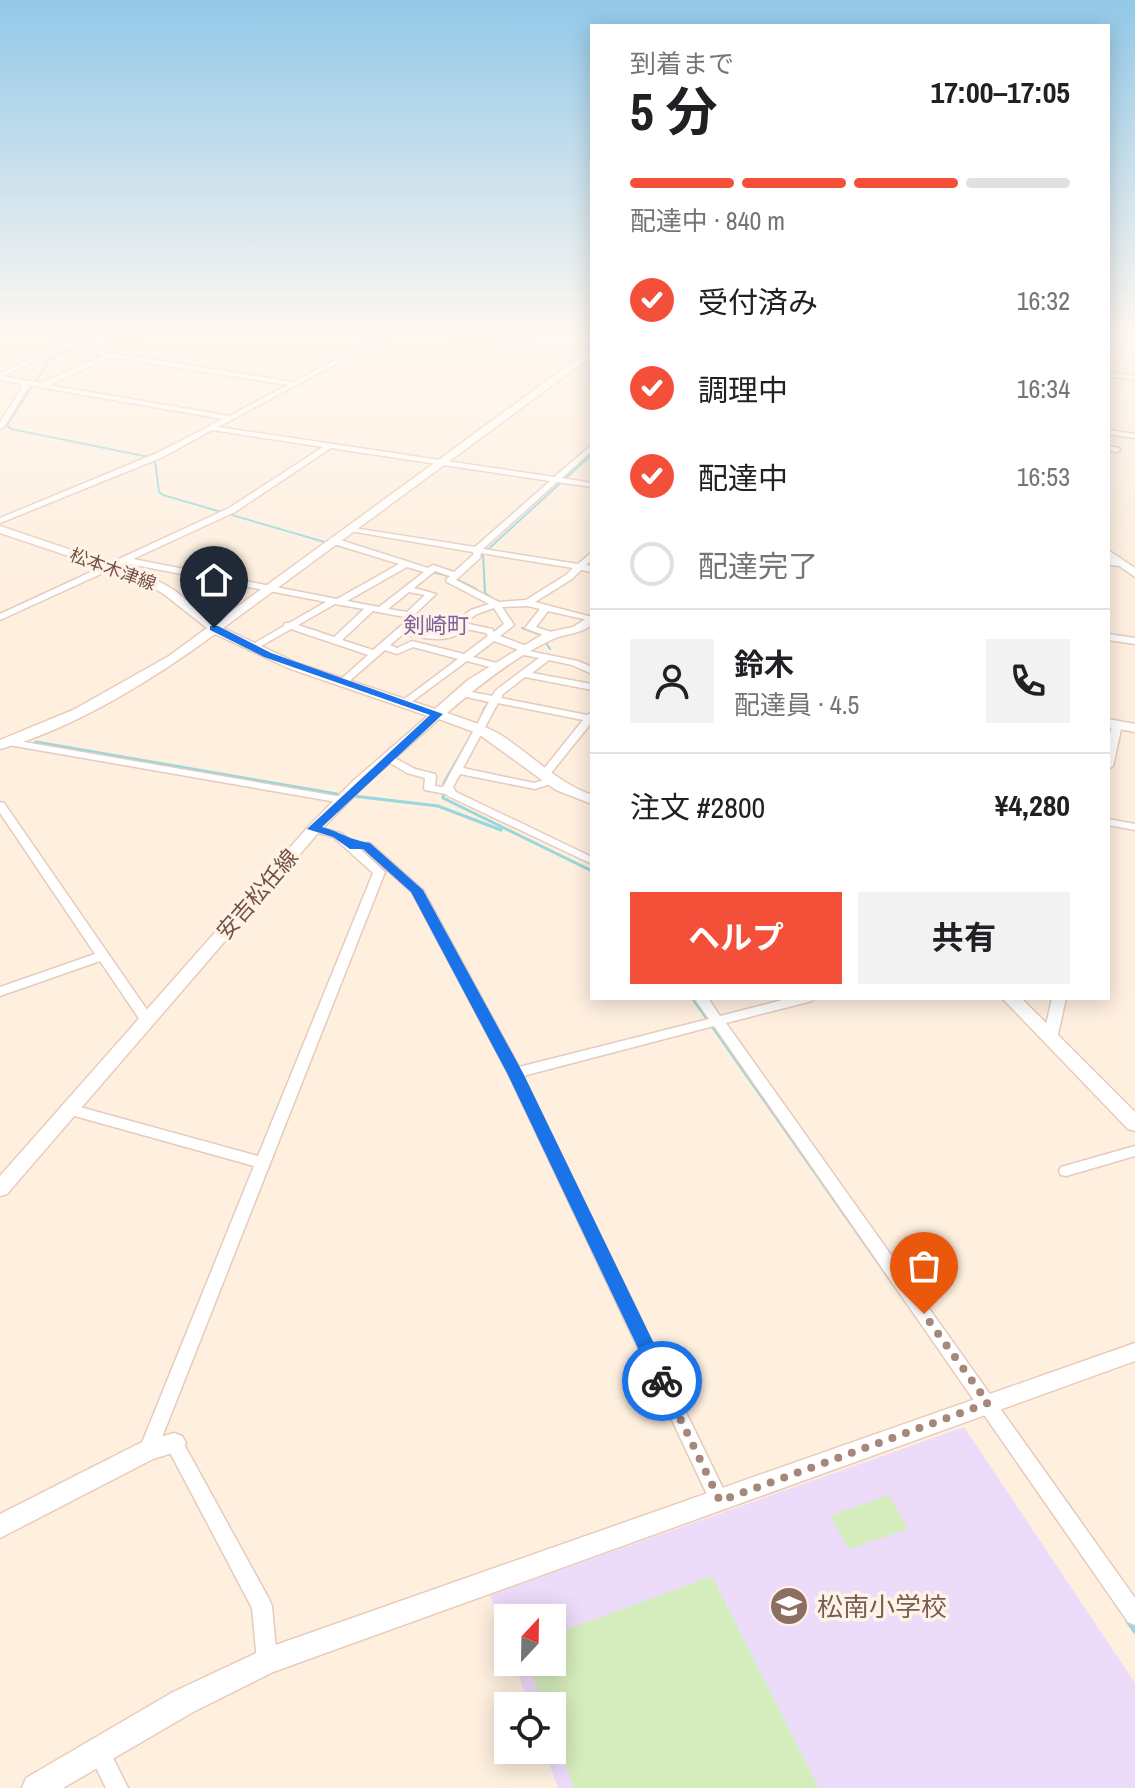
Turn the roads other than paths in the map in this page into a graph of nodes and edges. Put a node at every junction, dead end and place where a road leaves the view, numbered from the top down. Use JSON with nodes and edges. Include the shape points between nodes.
{"nodes":[{"id":1,"x":226,"y":417,"type":"edge"},
{"id":2,"x":504,"y":417,"type":"edge"},
{"id":3,"x":229,"y":418,"type":"joint"},
{"id":4,"x":211,"y":428,"type":"junction"},
{"id":5,"x":1110,"y":432,"type":"edge"},
{"id":6,"x":1135,"y":436,"type":"edge"},
{"id":7,"x":329,"y":446,"type":"junction"},
{"id":8,"x":590,"y":449,"type":"edge"},
{"id":9,"x":441,"y":463,"type":"junction"},
{"id":10,"x":560,"y":481,"type":"junction"},
{"id":11,"x":590,"y":485,"type":"edge"},
{"id":12,"x":0,"y":521,"type":"edge"},
{"id":13,"x":0,"y":529,"type":"edge"},
{"id":14,"x":350,"y":529,"type":"junction"},
{"id":15,"x":331,"y":543,"type":"junction"},
{"id":16,"x":482,"y":551,"type":"junction"},
{"id":17,"x":1110,"y":555,"type":"edge"},
{"id":18,"x":590,"y":557,"type":"edge"},
{"id":19,"x":125,"y":560,"type":"junction"},
{"id":20,"x":1110,"y":562,"type":"edge"},
{"id":21,"x":1121,"y":563,"type":"junction"},
{"id":22,"x":405,"y":565,"type":"junction"},
{"id":23,"x":110,"y":566,"type":"junction"},
{"id":24,"x":581,"y":567,"type":"junction"},
{"id":25,"x":590,"y":569,"type":"edge"},
{"id":26,"x":428,"y":572,"type":"junction"},
{"id":27,"x":1135,"y":574,"type":"edge"},
{"id":28,"x":453,"y":577,"type":"junction"},
{"id":29,"x":381,"y":579,"type":"junction"},
{"id":30,"x":269,"y":588,"type":"junction"},
{"id":31,"x":409,"y":588,"type":"junction"},
{"id":32,"x":336,"y":601,"type":"junction"},
{"id":33,"x":528,"y":603,"type":"junction"},
{"id":34,"x":496,"y":604,"type":"junction"},
{"id":35,"x":546,"y":607,"type":"junction"},
{"id":36,"x":376,"y":608,"type":"junction"},
{"id":37,"x":413,"y":616,"type":"junction"},
{"id":38,"x":0,"y":617,"type":"edge"},
{"id":39,"x":590,"y":618,"type":"edge"},
{"id":40,"x":590,"y":620,"type":"edge"},
{"id":41,"x":288,"y":625,"type":"junction"},
{"id":42,"x":461,"y":625,"type":"junction"},
{"id":43,"x":214,"y":628,"type":"junction"},
{"id":44,"x":577,"y":630,"type":"junction"},
{"id":45,"x":401,"y":631,"type":"junction"},
{"id":46,"x":590,"y":633,"type":"edge"},
{"id":47,"x":493,"y":637,"type":"junction"},
{"id":48,"x":1110,"y":637,"type":"edge"},
{"id":49,"x":546,"y":638,"type":"junction"},
{"id":50,"x":439,"y":639,"type":"junction"},
{"id":51,"x":335,"y":641,"type":"junction"},
{"id":52,"x":1135,"y":641,"type":"edge"},
{"id":53,"x":384,"y":646,"type":"junction"},
{"id":54,"x":431,"y":647,"type":"junction"},
{"id":55,"x":251,"y":648,"type":"junction"},
{"id":56,"x":524,"y":650,"type":"junction"},
{"id":57,"x":375,"y":654,"type":"junction"},
{"id":58,"x":466,"y":656,"type":"junction"},
{"id":59,"x":547,"y":657,"type":"junction"},
{"id":60,"x":498,"y":666,"type":"junction"},
{"id":61,"x":590,"y":670,"type":"edge"},
{"id":62,"x":523,"y":674,"type":"junction"},
{"id":63,"x":343,"y":682,"type":"junction"},
{"id":64,"x":435,"y":683,"type":"junction"},
{"id":65,"x":590,"y":687,"type":"edge"},
{"id":66,"x":462,"y":692,"type":"junction"},
{"id":67,"x":490,"y":699,"type":"junction"},
{"id":68,"x":406,"y":703,"type":"junction"},
{"id":69,"x":437,"y":714,"type":"junction"},
{"id":70,"x":590,"y":718,"type":"edge"},
{"id":71,"x":590,"y":719,"type":"edge"},
{"id":72,"x":1112,"y":724,"type":"edge"},
{"id":73,"x":477,"y":728,"type":"junction"},
{"id":74,"x":1135,"y":728,"type":"edge"},
{"id":75,"x":4,"y":743,"type":"edge"},
{"id":76,"x":1110,"y":745,"type":"edge"},
{"id":77,"x":387,"y":758,"type":"junction"},
{"id":78,"x":457,"y":770,"type":"junction"},
{"id":79,"x":546,"y":778,"type":"junction"},
{"id":80,"x":450,"y":791,"type":"junction"},
{"id":81,"x":590,"y":799,"type":"edge"},
{"id":82,"x":342,"y":800,"type":"junction"},
{"id":83,"x":0,"y":805,"type":"edge"},
{"id":84,"x":1110,"y":822,"type":"edge"},
{"id":85,"x":1135,"y":827,"type":"edge"},
{"id":86,"x":314,"y":829,"type":"junction"},
{"id":87,"x":354,"y":846,"type":"junction"},
{"id":88,"x":590,"y":860,"type":"edge"},
{"id":89,"x":101,"y":956,"type":"junction"},
{"id":90,"x":0,"y":992,"type":"edge"},
{"id":91,"x":702,"y":1000,"type":"edge"},
{"id":92,"x":800,"y":1000,"type":"edge"},
{"id":93,"x":1013,"y":1000,"type":"edge"},
{"id":94,"x":1059,"y":1000,"type":"edge"},
{"id":95,"x":147,"y":1020,"type":"junction"},
{"id":96,"x":712,"y":1024,"type":"junction"},
{"id":97,"x":1050,"y":1039,"type":"junction"},
{"id":98,"x":515,"y":1073,"type":"junction"},
{"id":99,"x":69,"y":1109,"type":"junction"},
{"id":100,"x":1135,"y":1124,"type":"edge"},
{"id":101,"x":1135,"y":1151,"type":"edge"},
{"id":102,"x":261,"y":1162,"type":"junction"},
{"id":103,"x":1066,"y":1171,"type":"dead end"},
{"id":104,"x":0,"y":1189,"type":"edge"},
{"id":105,"x":1135,"y":1352,"type":"edge"},
{"id":106,"x":988,"y":1403,"type":"junction"},
{"id":107,"x":174,"y":1443,"type":"joint"},
{"id":108,"x":148,"y":1450,"type":"junction"},
{"id":109,"x":720,"y":1501,"type":"junction"},
{"id":110,"x":0,"y":1527,"type":"edge"},
{"id":111,"x":1135,"y":1615,"type":"edge"},
{"id":112,"x":267,"y":1661,"type":"junction"},
{"id":113,"x":99,"y":1751,"type":"junction"},
{"id":114,"x":36,"y":1788,"type":"edge"},
{"id":115,"x":117,"y":1788,"type":"edge"}],
"edges":[{"from":1,"to":3,"type":"street"},
{"from":2,"to":9,"type":"street"},
{"from":3,"to":4,"type":"street"},
{"from":4,"to":7,"type":"street"},
{"from":4,"to":12,"type":"street","via":[[153,458]]},
{"from":5,"to":6,"type":"street"},
{"from":7,"to":9,"type":"street"},
{"from":7,"to":19,"type":"street","via":[[226,513]]},
{"from":8,"to":10,"type":"street"},
{"from":9,"to":10,"type":"street"},
{"from":9,"to":14,"type":"street"},
{"from":10,"to":11,"type":"street"},
{"from":10,"to":16,"type":"street"},
{"from":13,"to":23,"type":"street","name":"松本木津線"},
{"from":14,"to":15,"type":"street"},
{"from":14,"to":16,"type":"street"},
{"from":15,"to":22,"type":"street"},
{"from":15,"to":30,"type":"street"},
{"from":16,"to":24,"type":"street"},
{"from":16,"to":28,"type":"street"},
{"from":17,"to":21,"type":"street"},
{"from":18,"to":24,"type":"street"},
{"from":19,"to":23,"type":"street"},
{"from":19,"to":30,"type":"street"},
{"from":20,"to":21,"type":"street"},
{"from":21,"to":27,"type":"street"},
{"from":22,"to":26,"type":"street"},
{"from":22,"to":29,"type":"street"},
{"from":23,"to":38,"type":"street"},
{"from":23,"to":43,"type":"street","name":"松本木津線","via":[[167,589]]},
{"from":24,"to":25,"type":"street"},
{"from":24,"to":33,"type":"street"},
{"from":26,"to":28,"type":"street"},
{"from":26,"to":31,"type":"street"},
{"from":28,"to":34,"type":"street"},
{"from":29,"to":31,"type":"street"},
{"from":29,"to":32,"type":"street"},
{"from":30,"to":32,"type":"street"},
{"from":30,"to":43,"type":"street"},
{"from":31,"to":36,"type":"street"},
{"from":31,"to":37,"type":"street","via":[[432,594]]},
{"from":32,"to":36,"type":"street"},
{"from":32,"to":41,"type":"street"},
{"from":33,"to":34,"type":"street"},
{"from":33,"to":35,"type":"street"},
{"from":34,"to":42,"type":"street","via":[[472,611]]},
{"from":34,"to":47,"type":"street","via":[[509,625]]},
{"from":35,"to":39,"type":"street"},
{"from":35,"to":49,"type":"street","via":[[530,628]]},
{"from":36,"to":37,"type":"street"},
{"from":36,"to":51,"type":"street"},
{"from":37,"to":42,"type":"street"},
{"from":37,"to":45,"type":"street"},
{"from":40,"to":44,"type":"street","name":"安吉松任線"},
{"from":41,"to":51,"type":"street"},
{"from":41,"to":55,"type":"street"},
{"from":42,"to":47,"type":"street","via":[[489,631]]},
{"from":42,"to":50,"type":"street","via":[[455,636]]},
{"from":43,"to":55,"type":"street","name":"松本木津線"},
{"from":43,"to":75,"type":"street","via":[[141,679],[78,713]]},
{"from":44,"to":46,"type":"street"},
{"from":44,"to":49,"type":"street","name":"安吉松任線"},
{"from":45,"to":50,"type":"street"},
{"from":45,"to":53,"type":"street"},
{"from":47,"to":56,"type":"street"},
{"from":47,"to":58,"type":"street"},
{"from":48,"to":52,"type":"street"},
{"from":49,"to":56,"type":"street","name":"安吉松任線"},
{"from":50,"to":54,"type":"street"},
{"from":51,"to":57,"type":"street"},
{"from":53,"to":54,"type":"street","via":[[397,651],[412,644]]},
{"from":53,"to":57,"type":"street"},
{"from":54,"to":58,"type":"street"},
{"from":55,"to":63,"type":"street","name":"松本木津線"},
{"from":56,"to":59,"type":"street"},
{"from":56,"to":60,"type":"street","name":"安吉松任線"},
{"from":57,"to":63,"type":"street"},
{"from":58,"to":60,"type":"street"},
{"from":58,"to":64,"type":"street"},
{"from":59,"to":61,"type":"street"},
{"from":59,"to":62,"type":"street"},
{"from":60,"to":66,"type":"street","name":"安吉松任線"},
{"from":62,"to":65,"type":"street"},
{"from":62,"to":67,"type":"street"},
{"from":63,"to":68,"type":"street","name":"松本木津線"},
{"from":64,"to":66,"type":"street"},
{"from":64,"to":68,"type":"street"},
{"from":66,"to":67,"type":"street"},
{"from":66,"to":69,"type":"street","name":"安吉松任線"},
{"from":67,"to":70,"type":"street"},
{"from":67,"to":73,"type":"street"},
{"from":68,"to":69,"type":"street","name":"松本木津線"},
{"from":69,"to":73,"type":"street","name":"松本木津線"},
{"from":69,"to":77,"type":"street","name":"安吉松任線"},
{"from":71,"to":79,"type":"street"},
{"from":72,"to":74,"type":"street"},
{"from":72,"to":76,"type":"street"},
{"from":73,"to":78,"type":"street"},
{"from":73,"to":79,"type":"street","name":"松本木津線","via":[[511,747]]},
{"from":75,"to":82,"type":"street"},
{"from":77,"to":80,"type":"street","via":[[431,776],[429,788]]},
{"from":77,"to":82,"type":"street","name":"安吉松任線"},
{"from":78,"to":79,"type":"street","via":[[535,786]]},
{"from":78,"to":80,"type":"street"},
{"from":79,"to":81,"type":"street","name":"松本木津線"},
{"from":80,"to":88,"type":"street"},
{"from":82,"to":86,"type":"street","name":"安吉松任線"},
{"from":83,"to":89,"type":"street"},
{"from":84,"to":85,"type":"street"},
{"from":86,"to":87,"type":"street"},
{"from":86,"to":95,"type":"street","name":"安吉松任線"},
{"from":87,"to":98,"type":"street","via":[[366,845],[417,890]]},
{"from":87,"to":102,"type":"street","via":[[379,872]]},
{"from":89,"to":90,"type":"street"},
{"from":89,"to":95,"type":"street"},
{"from":91,"to":96,"type":"street"},
{"from":92,"to":96,"type":"street"},
{"from":93,"to":97,"type":"street"},
{"from":94,"to":97,"type":"street"},
{"from":95,"to":99,"type":"street","name":"安吉松任線"},
{"from":96,"to":98,"type":"street"},
{"from":96,"to":106,"type":"street"},
{"from":97,"to":100,"type":"street"},
{"from":98,"to":109,"type":"street"},
{"from":99,"to":102,"type":"street"},
{"from":99,"to":104,"type":"street","name":"安吉松任線"},
{"from":101,"to":103,"type":"street"},
{"from":102,"to":108,"type":"street"},
{"from":105,"to":106,"type":"street"},
{"from":106,"to":109,"type":"street"},
{"from":106,"to":111,"type":"street"},
{"from":107,"to":108,"type":"street"},
{"from":107,"to":112,"type":"street","via":[[262,1606]]},
{"from":108,"to":110,"type":"street"},
{"from":109,"to":112,"type":"street"},
{"from":112,"to":113,"type":"street"},
{"from":113,"to":114,"type":"street"},
{"from":113,"to":115,"type":"street"}]}
